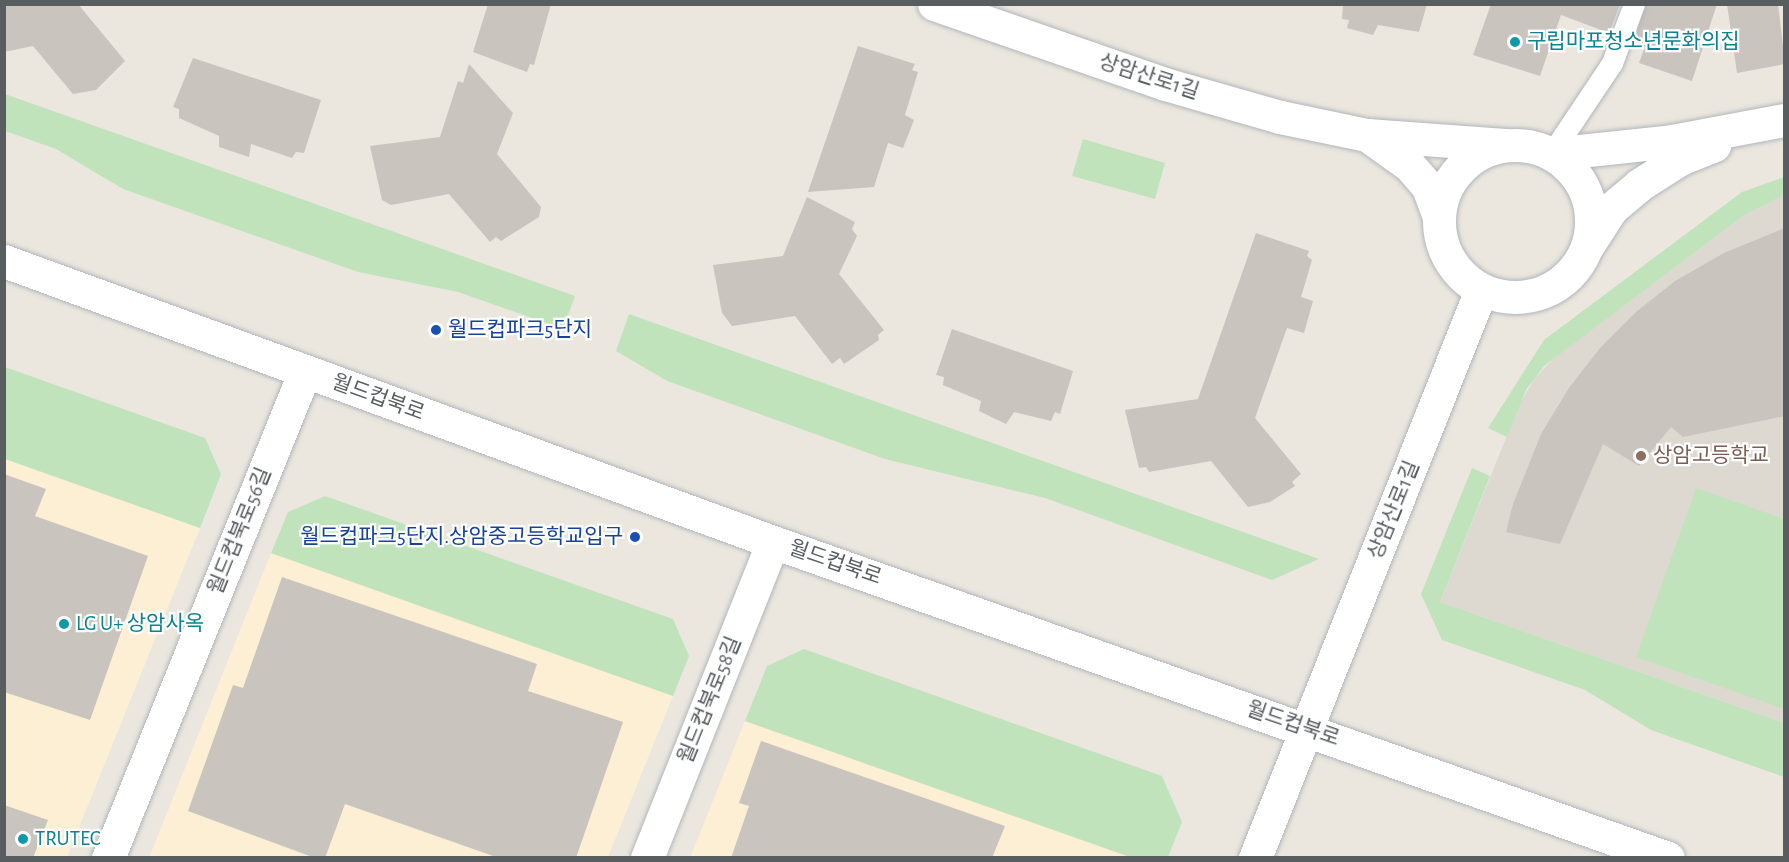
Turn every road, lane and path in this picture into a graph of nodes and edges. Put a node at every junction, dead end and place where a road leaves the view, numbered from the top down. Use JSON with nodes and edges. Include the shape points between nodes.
{"nodes":[{"id":1,"x":934,"y":4,"type":"edge"},
{"id":2,"x":1634,"y":4,"type":"edge"},
{"id":3,"x":1770,"y":123,"type":"edge"},
{"id":4,"x":1367,"y":135,"type":"junction"},
{"id":5,"x":1505,"y":145,"type":"junction"},
{"id":6,"x":1551,"y":154,"type":"junction"},
{"id":7,"x":1438,"y":215,"type":"junction"},
{"id":8,"x":1587,"y":246,"type":"junction"},
{"id":9,"x":4,"y":261,"type":"edge"},
{"id":10,"x":1481,"y":290,"type":"junction"},
{"id":11,"x":305,"y":371,"type":"junction"},
{"id":12,"x":773,"y":542,"type":"junction"},
{"id":13,"x":1308,"y":729,"type":"junction"},
{"id":14,"x":108,"y":858,"type":"edge"},
{"id":15,"x":647,"y":858,"type":"edge"},
{"id":16,"x":1255,"y":858,"type":"edge"},
{"id":17,"x":1668,"y":858,"type":"edge"}],
"edges":[{"from":1,"to":4,"type":"street","name":"상암산로1길","via":[[1165,84],[1280,117]]},
{"from":2,"to":6,"type":"lane","via":[[1612,63]]},
{"from":3,"to":6,"type":"street","via":[[1672,141]]},
{"from":3,"to":8,"type":"street","via":[[1680,159],[1639,185],[1612,208]]},
{"from":4,"to":5,"type":"street","name":"상암산로1길"},
{"from":4,"to":7,"type":"street","via":[[1409,165],[1428,187]]},
{"from":5,"to":6,"type":"street","via":[[1526,145]]},
{"from":5,"to":7,"type":"street","via":[[1474,156],[1454,174],[1441,197]]},
{"from":6,"to":8,"type":"street","via":[[1569,167],[1584,189],[1591,214]]},
{"from":7,"to":10,"type":"street","via":[[1440,241],[1457,272]]},
{"from":8,"to":10,"type":"street","via":[[1572,271],[1552,288],[1516,297]]},
{"from":9,"to":11,"type":"street","name":"월드컵북로"},
{"from":10,"to":13,"type":"street","name":"상암산로1길"},
{"from":11,"to":12,"type":"street","name":"월드컵북로"},
{"from":11,"to":14,"type":"street","name":"월드컵북로56길"},
{"from":12,"to":13,"type":"street","name":"월드컵북로"},
{"from":12,"to":15,"type":"street","name":"월드컵북로58길"},
{"from":13,"to":16,"type":"street","name":"상암산로1길"},
{"from":13,"to":17,"type":"street","name":"월드컵북로"}]}
